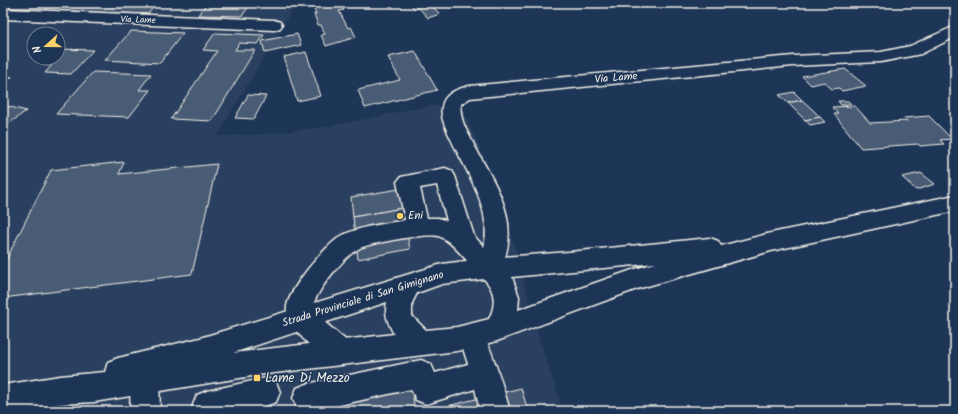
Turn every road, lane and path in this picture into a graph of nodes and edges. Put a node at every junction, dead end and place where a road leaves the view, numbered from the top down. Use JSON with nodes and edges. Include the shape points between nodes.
{"nodes":[{"id":1,"x":3,"y":14,"type":"edge"},
{"id":2,"x":274,"y":25,"type":"dead end"},
{"id":3,"x":955,"y":31,"type":"edge"},
{"id":4,"x":955,"y":203,"type":"edge"},
{"id":5,"x":418,"y":228,"type":"junction"},
{"id":6,"x":464,"y":242,"type":"junction"},
{"id":7,"x":771,"y":242,"type":"junction"},
{"id":8,"x":489,"y":268,"type":"junction"},
{"id":9,"x":408,"y":285,"type":"junction"},
{"id":10,"x":302,"y":318,"type":"junction"},
{"id":11,"x":485,"y":332,"type":"junction"},
{"id":12,"x":423,"y":344,"type":"junction"},
{"id":13,"x":339,"y":352,"type":"junction"},
{"id":14,"x":485,"y":374,"type":"junction"},
{"id":15,"x":145,"y":380,"type":"junction"},
{"id":16,"x":60,"y":390,"type":"junction"},
{"id":17,"x":266,"y":392,"type":"dead end"},
{"id":18,"x":307,"y":398,"type":"dead end"},
{"id":19,"x":3,"y":399,"type":"edge"},
{"id":20,"x":146,"y":411,"type":"edge"},
{"id":21,"x":207,"y":411,"type":"edge"},
{"id":22,"x":494,"y":411,"type":"edge"}],
"edges":[{"from":1,"to":2,"type":"main road","name":"Via Lame"},
{"from":3,"to":8,"type":"main road","name":"Via Lame","via":[[915,50],[880,57],[782,62],[469,92],[458,96],[451,104],[452,118],[490,200],[496,221],[497,242]]},
{"from":4,"to":7,"type":"main road","name":"Strada Provinciale di San Gimignano"},
{"from":5,"to":6,"type":"main road","via":[[442,228]]},
{"from":5,"to":6,"type":"main road","via":[[408,182],[445,176]]},
{"from":5,"to":10,"type":"main road","via":[[348,243],[304,293],[298,307]]},
{"from":6,"to":8,"type":"main road"},
{"from":7,"to":8,"type":"main road","name":"Strada Provinciale di San Gimignano"},
{"from":7,"to":11,"type":"main road","name":"Strada Provinciale di San Gimignano","via":[[635,279]]},
{"from":8,"to":9,"type":"main road","name":"Strada Provinciale di San Gimignano","via":[[442,274]]},
{"from":8,"to":11,"type":"main road","via":[[502,280],[506,292],[506,310]]},
{"from":9,"to":10,"type":"main road","name":"Strada Provinciale di San Gimignano"},
{"from":9,"to":12,"type":"main road","via":[[399,302],[399,315],[407,332]]},
{"from":10,"to":13,"type":"main road"},
{"from":10,"to":16,"type":"main road","name":"Strada Provinciale di San Gimignano","via":[[176,358],[93,378]]},
{"from":11,"to":12,"type":"main road","name":"Strada Provinciale di San Gimignano"},
{"from":11,"to":14,"type":"main road"},
{"from":12,"to":13,"type":"main road","name":"Strada Provinciale di San Gimignano"},
{"from":13,"to":15,"type":"main road","name":"Strada Provinciale di San Gimignano"},
{"from":14,"to":18,"type":"main road","via":[[426,390],[421,373]]},
{"from":14,"to":22,"type":"main road"},
{"from":15,"to":16,"type":"main road","name":"Strada Provinciale di San Gimignano"},
{"from":15,"to":20,"type":"main road"},
{"from":16,"to":19,"type":"main road","name":"Strada Provinciale di San Gimignano"},
{"from":17,"to":21,"type":"main road","via":[[207,405]]}]}
